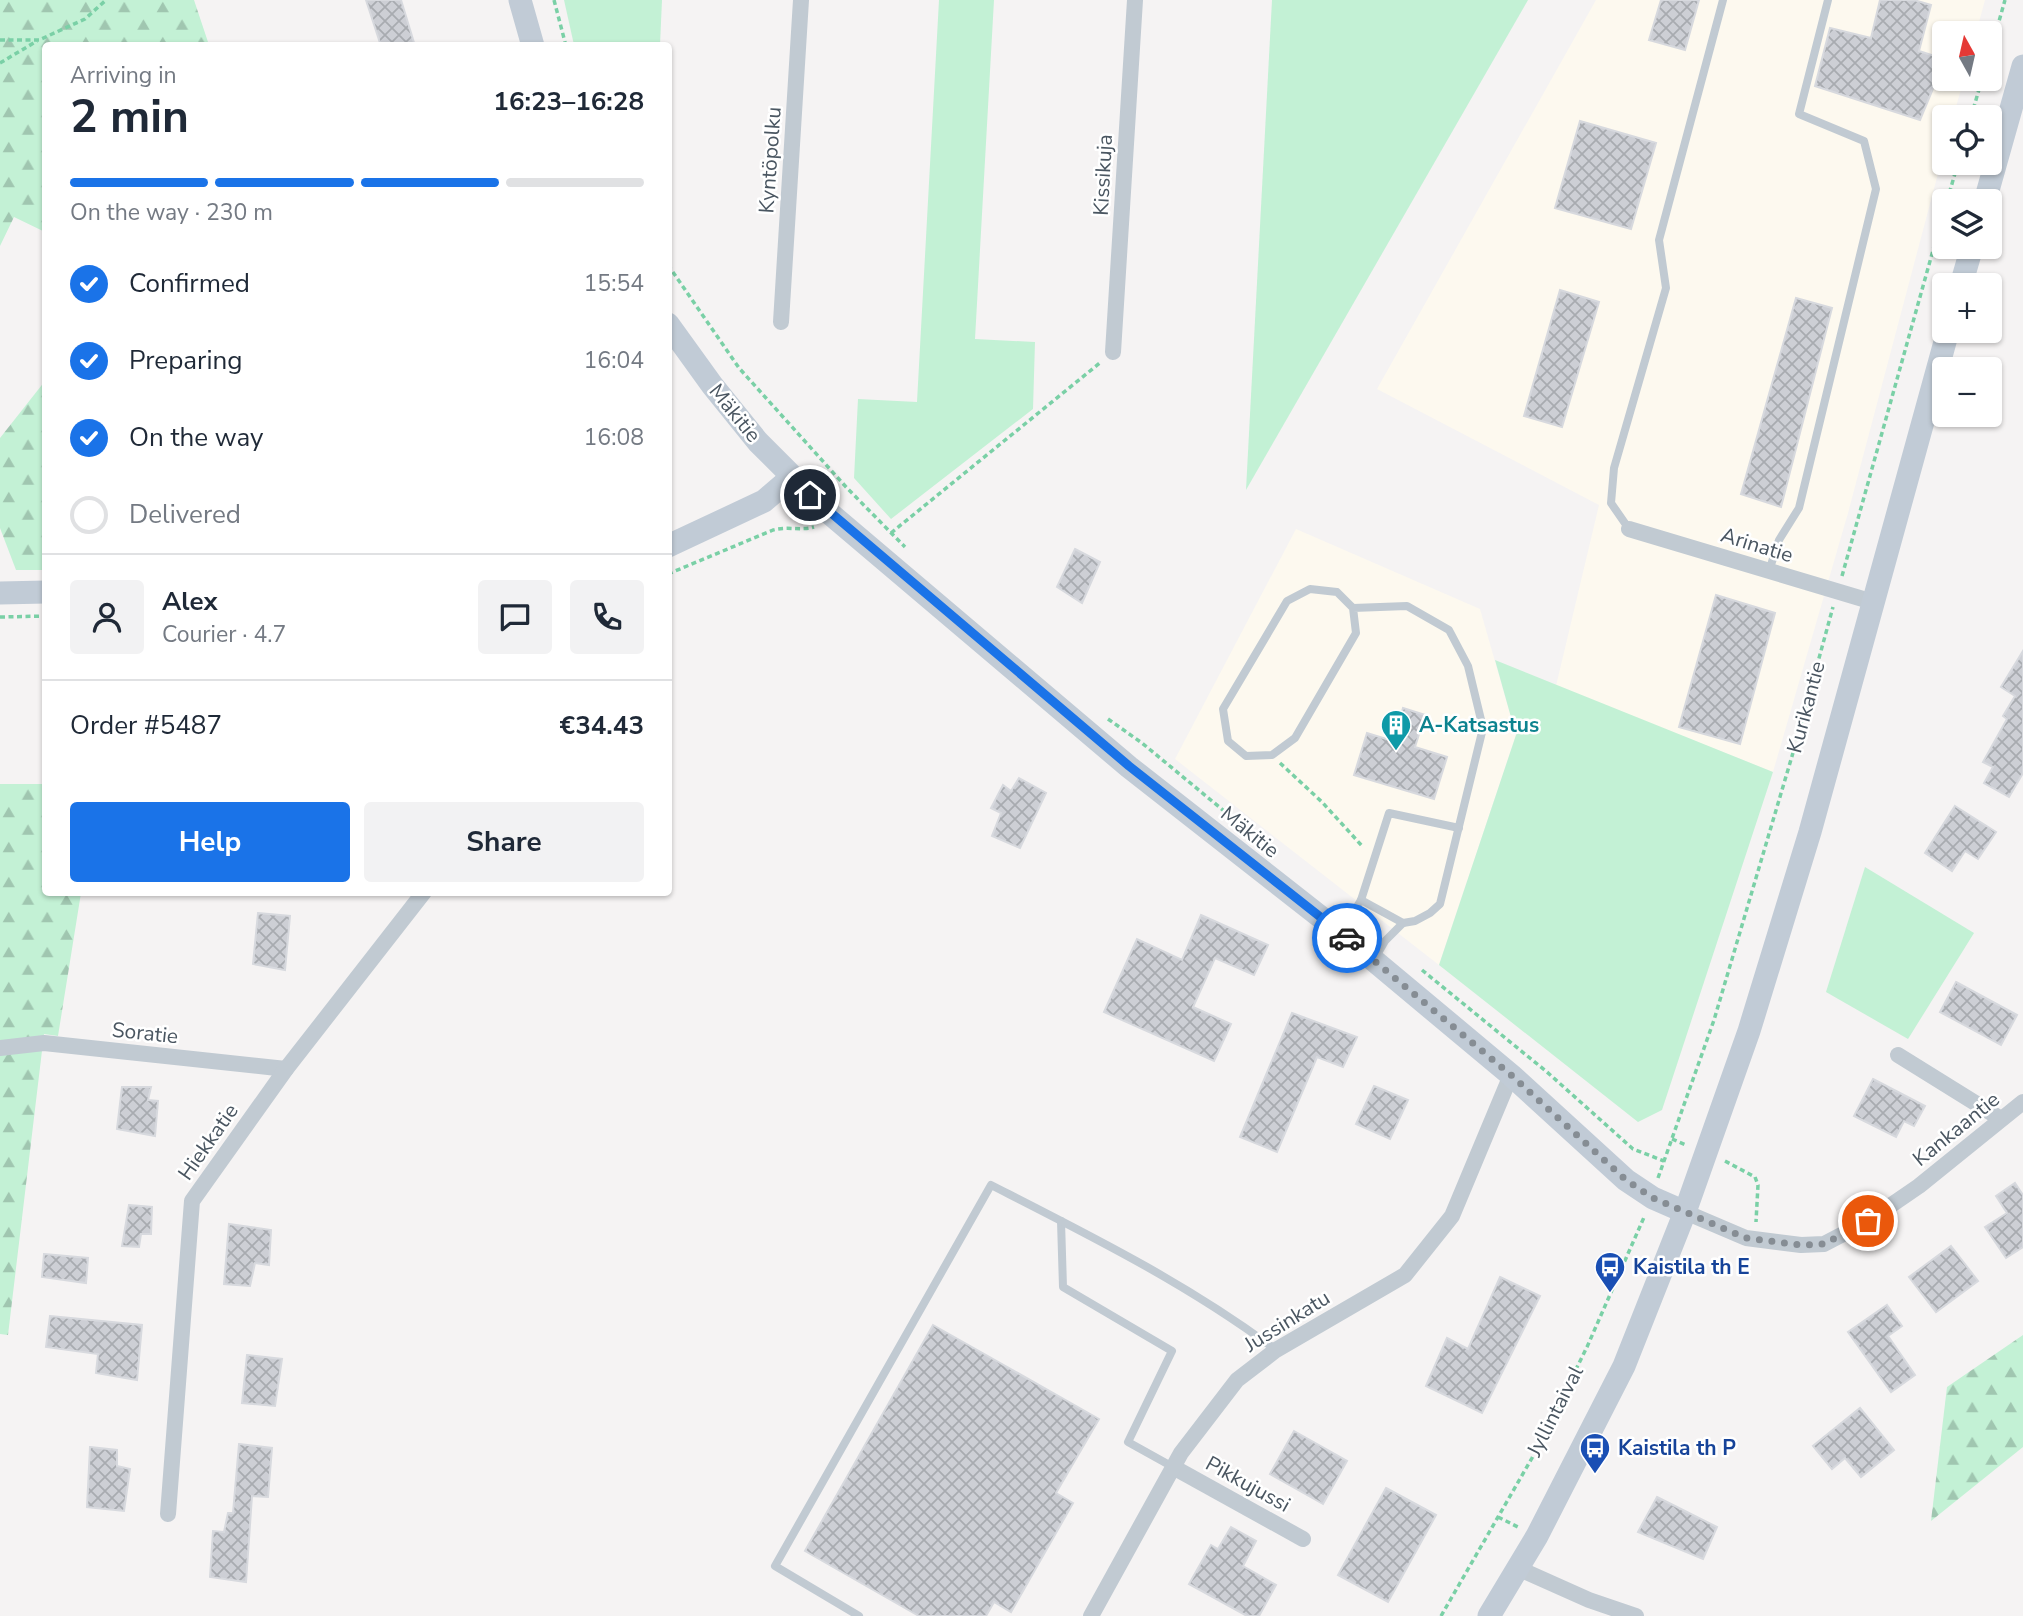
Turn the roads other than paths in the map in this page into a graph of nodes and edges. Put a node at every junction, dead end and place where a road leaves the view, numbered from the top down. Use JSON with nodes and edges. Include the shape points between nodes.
{"nodes":[{"id":1,"x":520,"y":0,"type":"edge"},
{"id":2,"x":801,"y":0,"type":"edge"},
{"id":3,"x":1135,"y":0,"type":"edge"},
{"id":4,"x":1723,"y":0,"type":"edge"},
{"id":5,"x":1828,"y":0,"type":"edge"},
{"id":6,"x":532,"y":42,"type":"edge"},
{"id":7,"x":2023,"y":66,"type":"edge"},
{"id":8,"x":1988,"y":189,"type":"edge"},
{"id":9,"x":781,"y":322,"type":"dead end"},
{"id":10,"x":672,"y":330,"type":"edge"},
{"id":11,"x":1945,"y":343,"type":"edge"},
{"id":12,"x":1113,"y":352,"type":"road end"},
{"id":13,"x":792,"y":477,"type":"junction"},
{"id":14,"x":1629,"y":529,"type":"joint"},
{"id":15,"x":672,"y":544,"type":"edge"},
{"id":16,"x":1769,"y":571,"type":"junction"},
{"id":17,"x":42,"y":592,"type":"edge"},
{"id":18,"x":0,"y":593,"type":"edge"},
{"id":19,"x":1873,"y":602,"type":"junction"},
{"id":20,"x":1353,"y":608,"type":"junction"},
{"id":21,"x":1460,"y":828,"type":"junction"},
{"id":22,"x":421,"y":896,"type":"edge"},
{"id":23,"x":1361,"y":900,"type":"junction"},
{"id":24,"x":1403,"y":923,"type":"junction"},
{"id":25,"x":1341,"y":933,"type":"junction"},
{"id":26,"x":1374,"y":961,"type":"junction"},
{"id":27,"x":0,"y":1048,"type":"edge"},
{"id":28,"x":1898,"y":1055,"type":"dead end"},
{"id":29,"x":286,"y":1069,"type":"junction"},
{"id":30,"x":1511,"y":1075,"type":"junction"},
{"id":31,"x":2023,"y":1102,"type":"edge"},
{"id":32,"x":2001,"y":1118,"type":"junction"},
{"id":33,"x":1685,"y":1212,"type":"junction"},
{"id":34,"x":1061,"y":1221,"type":"junction"},
{"id":35,"x":1276,"y":1350,"type":"junction"},
{"id":36,"x":1173,"y":1467,"type":"junction"},
{"id":37,"x":168,"y":1514,"type":"dead end"},
{"id":38,"x":1303,"y":1539,"type":"dead end"},
{"id":39,"x":1517,"y":1568,"type":"junction"},
{"id":40,"x":859,"y":1616,"type":"edge"},
{"id":41,"x":1091,"y":1616,"type":"edge"},
{"id":42,"x":1489,"y":1616,"type":"edge"},
{"id":43,"x":1636,"y":1616,"type":"edge"}],
"edges":[{"from":1,"to":6,"type":"street"},
{"from":2,"to":9,"type":"street","name":"Kyntöpolku"},
{"from":3,"to":12,"type":"street","name":"Kissikuja"},
{"from":4,"to":14,"type":"lane","via":[[1659,240],[1666,288],[1614,468],[1611,503]]},
{"from":5,"to":16,"type":"lane","via":[[1799,114],[1864,141],[1876,190],[1798,508],[1779,540]]},
{"from":7,"to":8,"type":"street"},
{"from":10,"to":13,"type":"street","name":"Mäkitie","via":[[758,442]]},
{"from":11,"to":19,"type":"street","name":"Kurikantie"},
{"from":13,"to":15,"type":"street","via":[[764,501]]},
{"from":13,"to":25,"type":"street","name":"Mäkitie","via":[[1129,766]]},
{"from":14,"to":16,"type":"street","name":"Arinatie"},
{"from":16,"to":19,"type":"street","name":"Arinatie"},
{"from":17,"to":18,"type":"street"},
{"from":19,"to":33,"type":"street","name":"Kurikantie","via":[[1749,1031]]},
{"from":20,"to":20,"type":"lane","via":[[1337,592],[1310,589],[1287,601],[1223,709],[1228,741],[1246,756],[1272,755],[1295,738],[1356,633]]},
{"from":20,"to":21,"type":"lane","via":[[1407,606],[1449,631],[1468,666],[1483,728]]},
{"from":21,"to":23,"type":"lane","via":[[1389,813]]},
{"from":21,"to":24,"type":"lane","via":[[1440,904],[1415,921]]},
{"from":22,"to":29,"type":"street","name":"Hiekkatie"},
{"from":23,"to":24,"type":"lane"},
{"from":23,"to":25,"type":"lane"},
{"from":24,"to":26,"type":"lane"},
{"from":25,"to":26,"type":"street","name":"Mäkitie"},
{"from":26,"to":30,"type":"street","name":"Mäkitie"},
{"from":27,"to":29,"type":"street","name":"Soratie","via":[[44,1043]]},
{"from":28,"to":32,"type":"street"},
{"from":29,"to":37,"type":"street","name":"Hiekkatie","via":[[192,1201]]},
{"from":30,"to":33,"type":"street","name":"Mäkitie","via":[[1626,1180]]},
{"from":30,"to":35,"type":"street","name":"Jussinkatu","via":[[1452,1216],[1405,1275]]},
{"from":31,"to":32,"type":"street","name":"Kankaantie"},
{"from":32,"to":33,"type":"street","name":"Kankaantie","via":[[1919,1186],[1824,1244],[1754,1240]]},
{"from":33,"to":39,"type":"street","name":"Jyllintaival","via":[[1624,1366]]},
{"from":34,"to":35,"type":"lane","via":[[1213,1306]]},
{"from":34,"to":36,"type":"lane","via":[[1063,1287],[1172,1351],[1128,1442]]},
{"from":34,"to":40,"type":"lane","via":[[991,1185],[775,1566]]},
{"from":35,"to":36,"type":"street","name":"Jussinkatu","via":[[1237,1380]]},
{"from":36,"to":38,"type":"street","name":"Pikkujussi"},
{"from":36,"to":41,"type":"street","name":"Jussinkatu"},
{"from":39,"to":42,"type":"street","name":"Jyllintaival"},
{"from":39,"to":43,"type":"street"}]}
